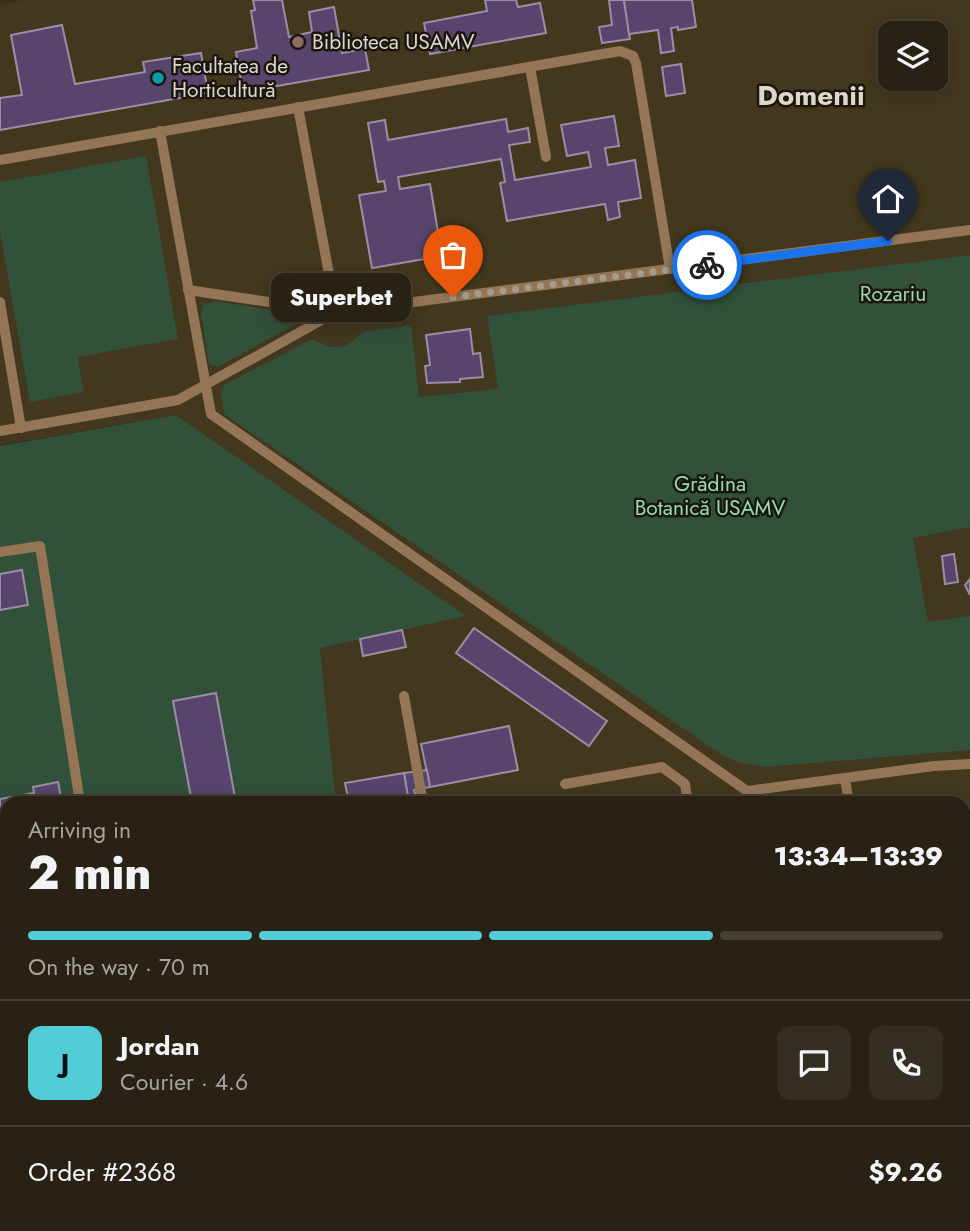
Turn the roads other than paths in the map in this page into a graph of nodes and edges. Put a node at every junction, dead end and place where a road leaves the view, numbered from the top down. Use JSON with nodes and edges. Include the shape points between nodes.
{"nodes":[{"id":1,"x":530,"y":66,"type":"junction"},
{"id":2,"x":298,"y":107,"type":"junction"},
{"id":3,"x":160,"y":131,"type":"junction"},
{"id":4,"x":546,"y":158,"type":"dead end"},
{"id":5,"x":0,"y":160,"type":"edge"},
{"id":6,"x":970,"y":230,"type":"edge"},
{"id":7,"x":670,"y":269,"type":"junction"},
{"id":8,"x":188,"y":290,"type":"junction"},
{"id":9,"x":0,"y":302,"type":"edge"},
{"id":10,"x":335,"y":312,"type":"junction"},
{"id":11,"x":205,"y":384,"type":"junction"},
{"id":12,"x":21,"y":428,"type":"junction"},
{"id":13,"x":0,"y":431,"type":"edge"},
{"id":14,"x":0,"y":552,"type":"edge"},
{"id":15,"x":404,"y":696,"type":"dead end"},
{"id":16,"x":970,"y":764,"type":"edge"},
{"id":17,"x":845,"y":779,"type":"junction"},
{"id":18,"x":565,"y":784,"type":"dead end"},
{"id":19,"x":79,"y":796,"type":"edge"},
{"id":20,"x":422,"y":796,"type":"edge"},
{"id":21,"x":687,"y":796,"type":"edge"},
{"id":22,"x":848,"y":796,"type":"edge"}],
"edges":[{"from":1,"to":2,"type":"lane"},
{"from":1,"to":4,"type":"lane"},
{"from":1,"to":7,"type":"lane","via":[[620,51],[633,56]]},
{"from":2,"to":3,"type":"lane"},
{"from":2,"to":10,"type":"lane"},
{"from":3,"to":5,"type":"lane"},
{"from":3,"to":8,"type":"lane"},
{"from":6,"to":7,"type":"lane"},
{"from":7,"to":10,"type":"lane"},
{"from":8,"to":10,"type":"lane"},
{"from":8,"to":11,"type":"lane"},
{"from":9,"to":12,"type":"lane"},
{"from":10,"to":11,"type":"lane"},
{"from":11,"to":12,"type":"lane","via":[[178,400]]},
{"from":11,"to":17,"type":"lane","via":[[211,414],[747,791]]},
{"from":12,"to":13,"type":"lane"},
{"from":14,"to":19,"type":"lane","via":[[40,546]]},
{"from":15,"to":20,"type":"lane"},
{"from":16,"to":17,"type":"lane"},
{"from":17,"to":22,"type":"lane"},
{"from":18,"to":21,"type":"lane","via":[[662,767],[685,784]]}]}
